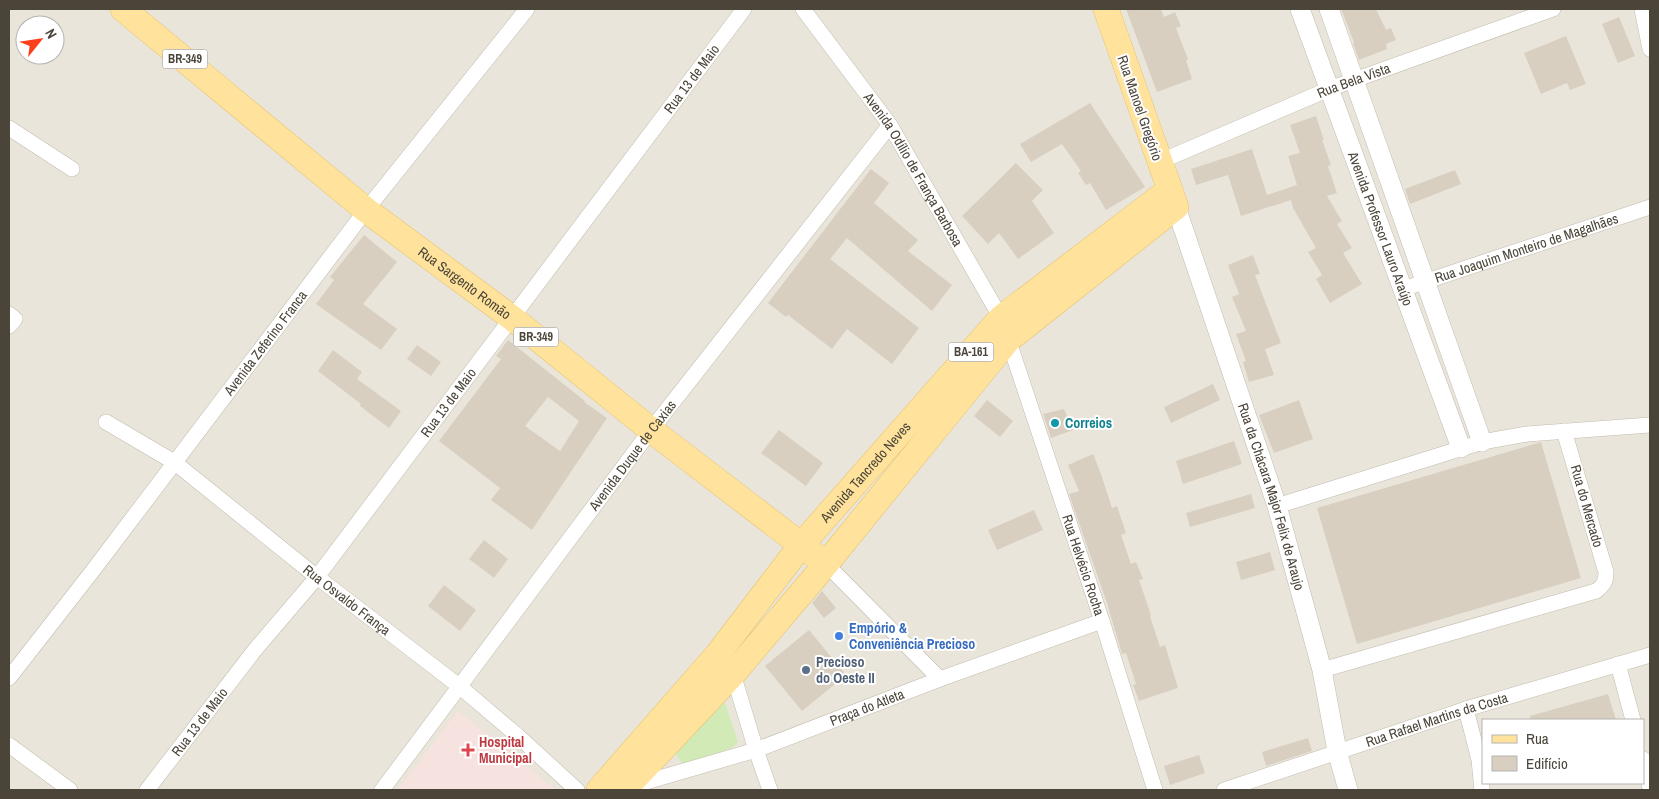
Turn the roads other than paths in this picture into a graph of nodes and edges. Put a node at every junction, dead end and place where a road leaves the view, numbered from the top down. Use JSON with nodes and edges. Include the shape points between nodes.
{"nodes":[{"id":1,"x":123,"y":9,"type":"edge"},
{"id":2,"x":527,"y":9,"type":"edge"},
{"id":3,"x":744,"y":9,"type":"edge"},
{"id":4,"x":803,"y":9,"type":"edge"},
{"id":5,"x":1106,"y":9,"type":"edge"},
{"id":6,"x":1300,"y":9,"type":"edge"},
{"id":7,"x":1328,"y":9,"type":"edge"},
{"id":8,"x":1553,"y":9,"type":"edge"},
{"id":9,"x":1642,"y":9,"type":"edge"},
{"id":10,"x":1650,"y":49,"type":"edge"},
{"id":11,"x":1353,"y":81,"type":"junction"},
{"id":12,"x":1329,"y":89,"type":"junction"},
{"id":13,"x":890,"y":125,"type":"junction"},
{"id":14,"x":9,"y":128,"type":"edge"},
{"id":15,"x":1159,"y":162,"type":"junction"},
{"id":16,"x":72,"y":169,"type":"dead end"},
{"id":17,"x":1172,"y":199,"type":"junction"},
{"id":18,"x":1650,"y":207,"type":"edge"},
{"id":19,"x":366,"y":210,"type":"junction"},
{"id":20,"x":1425,"y":281,"type":"junction"},
{"id":21,"x":1403,"y":289,"type":"junction"},
{"id":22,"x":9,"y":314,"type":"edge"},
{"id":23,"x":512,"y":318,"type":"junction"},
{"id":24,"x":9,"y":326,"type":"edge"},
{"id":25,"x":1005,"y":329,"type":"junction"},
{"id":26,"x":106,"y":422,"type":"dead end"},
{"id":27,"x":1650,"y":425,"type":"edge"},
{"id":28,"x":651,"y":430,"type":"junction"},
{"id":29,"x":1564,"y":430,"type":"junction"},
{"id":30,"x":1482,"y":442,"type":"junction"},
{"id":31,"x":1461,"y":448,"type":"junction"},
{"id":32,"x":174,"y":462,"type":"junction"},
{"id":33,"x":1278,"y":506,"type":"junction"},
{"id":34,"x":802,"y":544,"type":"junction"},
{"id":35,"x":826,"y":564,"type":"junction"},
{"id":36,"x":317,"y":577,"type":"junction"},
{"id":37,"x":1102,"y":621,"type":"junction"},
{"id":38,"x":718,"y":654,"type":"junction"},
{"id":39,"x":1650,"y":655,"type":"edge"},
{"id":40,"x":1618,"y":664,"type":"junction"},
{"id":41,"x":1322,"y":670,"type":"junction"},
{"id":42,"x":733,"y":674,"type":"junction"},
{"id":43,"x":9,"y":678,"type":"edge"},
{"id":44,"x":940,"y":679,"type":"junction"},
{"id":45,"x":459,"y":686,"type":"junction"},
{"id":46,"x":1466,"y":708,"type":"junction"},
{"id":47,"x":1633,"y":719,"type":"edge"},
{"id":48,"x":9,"y":745,"type":"edge"},
{"id":49,"x":756,"y":750,"type":"junction"},
{"id":50,"x":1337,"y":751,"type":"junction"},
{"id":51,"x":1644,"y":763,"type":"edge"},
{"id":52,"x":1650,"y":788,"type":"edge"},
{"id":53,"x":626,"y":789,"type":"edge"},
{"id":54,"x":70,"y":790,"type":"edge"},
{"id":55,"x":148,"y":790,"type":"edge"},
{"id":56,"x":382,"y":790,"type":"edge"},
{"id":57,"x":577,"y":790,"type":"edge"},
{"id":58,"x":599,"y":790,"type":"edge"},
{"id":59,"x":770,"y":790,"type":"edge"},
{"id":60,"x":1155,"y":790,"type":"edge"},
{"id":61,"x":1224,"y":790,"type":"edge"},
{"id":62,"x":1348,"y":790,"type":"edge"},
{"id":63,"x":1482,"y":790,"type":"edge"}],
"edges":[{"from":1,"to":19,"type":"main road","name":"Rua Sargento Romão","number":"BR-349"},
{"from":2,"to":19,"type":"street","name":"Avenida Zeferino Franca"},
{"from":3,"to":23,"type":"street","name":"Rua 13 de Maio"},
{"from":4,"to":13,"type":"street","name":"Avenida Odílio de França Barbosa"},
{"from":5,"to":15,"type":"main road","name":"Rua Manoel Gregório"},
{"from":6,"to":12,"type":"street","name":"Avenida Professor Lauro Araújo"},
{"from":7,"to":11,"type":"street","name":"Avenida Professor Lauro Araújo"},
{"from":8,"to":11,"type":"street","name":"Rua Bela Vista"},
{"from":9,"to":10,"type":"street"},
{"from":11,"to":12,"type":"street","name":"Rua Bela Vista"},
{"from":11,"to":20,"type":"street","name":"Avenida Professor Lauro Araújo"},
{"from":12,"to":15,"type":"street","name":"Rua Bela Vista"},
{"from":12,"to":21,"type":"street","name":"Avenida Professor Lauro Araújo"},
{"from":13,"to":25,"type":"street","name":"Avenida Odílio de França Barbosa"},
{"from":13,"to":28,"type":"street","name":"Avenida Duque de Caxias"},
{"from":14,"to":16,"type":"street"},
{"from":15,"to":17,"type":"main road","name":"Rua Manoel Gregório"},
{"from":17,"to":25,"type":"main road","name":"Avenida Tancredo Neves","number":"BA-161"},
{"from":17,"to":33,"type":"street","name":"Rua da Chácara Major Felix de Araujo"},
{"from":18,"to":20,"type":"street","name":"Rua Joaquim Monteiro de Magalhães"},
{"from":19,"to":23,"type":"main road","name":"Rua Sargento Romão","number":"BR-349"},
{"from":19,"to":32,"type":"street","name":"Avenida Zeferino Franca"},
{"from":20,"to":21,"type":"street","name":"Rua Joaquim Monteiro de Magalhães"},
{"from":20,"to":30,"type":"street","name":"Avenida Professor Lauro Araújo"},
{"from":21,"to":31,"type":"street","name":"Avenida Professor Lauro Araújo"},
{"from":22,"to":24,"type":"street","via":[[15,319]]},
{"from":23,"to":28,"type":"main road","name":"Rua Sargento Romão","number":"BR-349"},
{"from":23,"to":36,"type":"street","name":"Rua 13 de Maio"},
{"from":25,"to":34,"type":"main road","name":"Avenida Tancredo Neves","number":"BA-161"},
{"from":25,"to":35,"type":"main road","name":"Avenida Tancredo Neves","number":"BA-161"},
{"from":25,"to":37,"type":"street","name":"Rua Helvécio Rocha"},
{"from":26,"to":32,"type":"street","name":"Rua Osvaldo França"},
{"from":27,"to":29,"type":"street"},
{"from":28,"to":34,"type":"main road","name":"Rua Sargento Romão","number":"BR-349"},
{"from":28,"to":45,"type":"street","name":"Avenida Duque de Caxias"},
{"from":29,"to":30,"type":"street"},
{"from":29,"to":41,"type":"street","name":"Rua do Mercado","via":[[1606,572],[1603,586],[1596,591]]},
{"from":30,"to":31,"type":"street"},
{"from":31,"to":33,"type":"street"},
{"from":32,"to":36,"type":"street","name":"Rua Osvaldo França"},
{"from":32,"to":43,"type":"street","name":"Avenida Zeferino Franca"},
{"from":33,"to":41,"type":"street","name":"Rua da Chácara Major Felix de Araujo"},
{"from":34,"to":35,"type":"main road","name":"Rua Sargento Romão","number":"BR-349"},
{"from":34,"to":38,"type":"main road","name":"Avenida Tancredo Neves"},
{"from":35,"to":42,"type":"main road","name":"Avenida Tancredo Neves"},
{"from":35,"to":44,"type":"street"},
{"from":36,"to":45,"type":"street","name":"Rua Osvaldo França"},
{"from":36,"to":55,"type":"street","name":"Rua 13 de Maio","via":[[254,651]]},
{"from":37,"to":44,"type":"street","name":"Praça do Atleta"},
{"from":37,"to":60,"type":"street","name":"Rua Helvécio Rocha"},
{"from":38,"to":42,"type":"street"},
{"from":38,"to":58,"type":"main road","name":"Avenida Tancredo Neves"},
{"from":39,"to":40,"type":"street","name":"Rua Rafael Martins da Costa"},
{"from":40,"to":46,"type":"street","name":"Rua Rafael Martins da Costa"},
{"from":40,"to":47,"type":"street"},
{"from":41,"to":50,"type":"street","name":"Rua da Chácara Major Felix de Araujo"},
{"from":42,"to":49,"type":"street"},
{"from":42,"to":53,"type":"main road","name":"Avenida Tancredo Neves"},
{"from":44,"to":49,"type":"street","name":"Praça do Atleta"},
{"from":45,"to":56,"type":"street","name":"Avenida Duque de Caxias"},
{"from":45,"to":57,"type":"street","name":"Rua Osvaldo França"},
{"from":46,"to":50,"type":"street","name":"Rua Rafael Martins da Costa"},
{"from":46,"to":63,"type":"street","via":[[1479,760]]},
{"from":48,"to":54,"type":"street"},
{"from":49,"to":53,"type":"street","name":"Praça do Atleta"},
{"from":49,"to":59,"type":"street"},
{"from":50,"to":61,"type":"street","name":"Rua Rafael Martins da Costa"},
{"from":50,"to":62,"type":"street","name":"Rua da Chácara Major Felix de Araujo"},
{"from":51,"to":52,"type":"street"}]}
